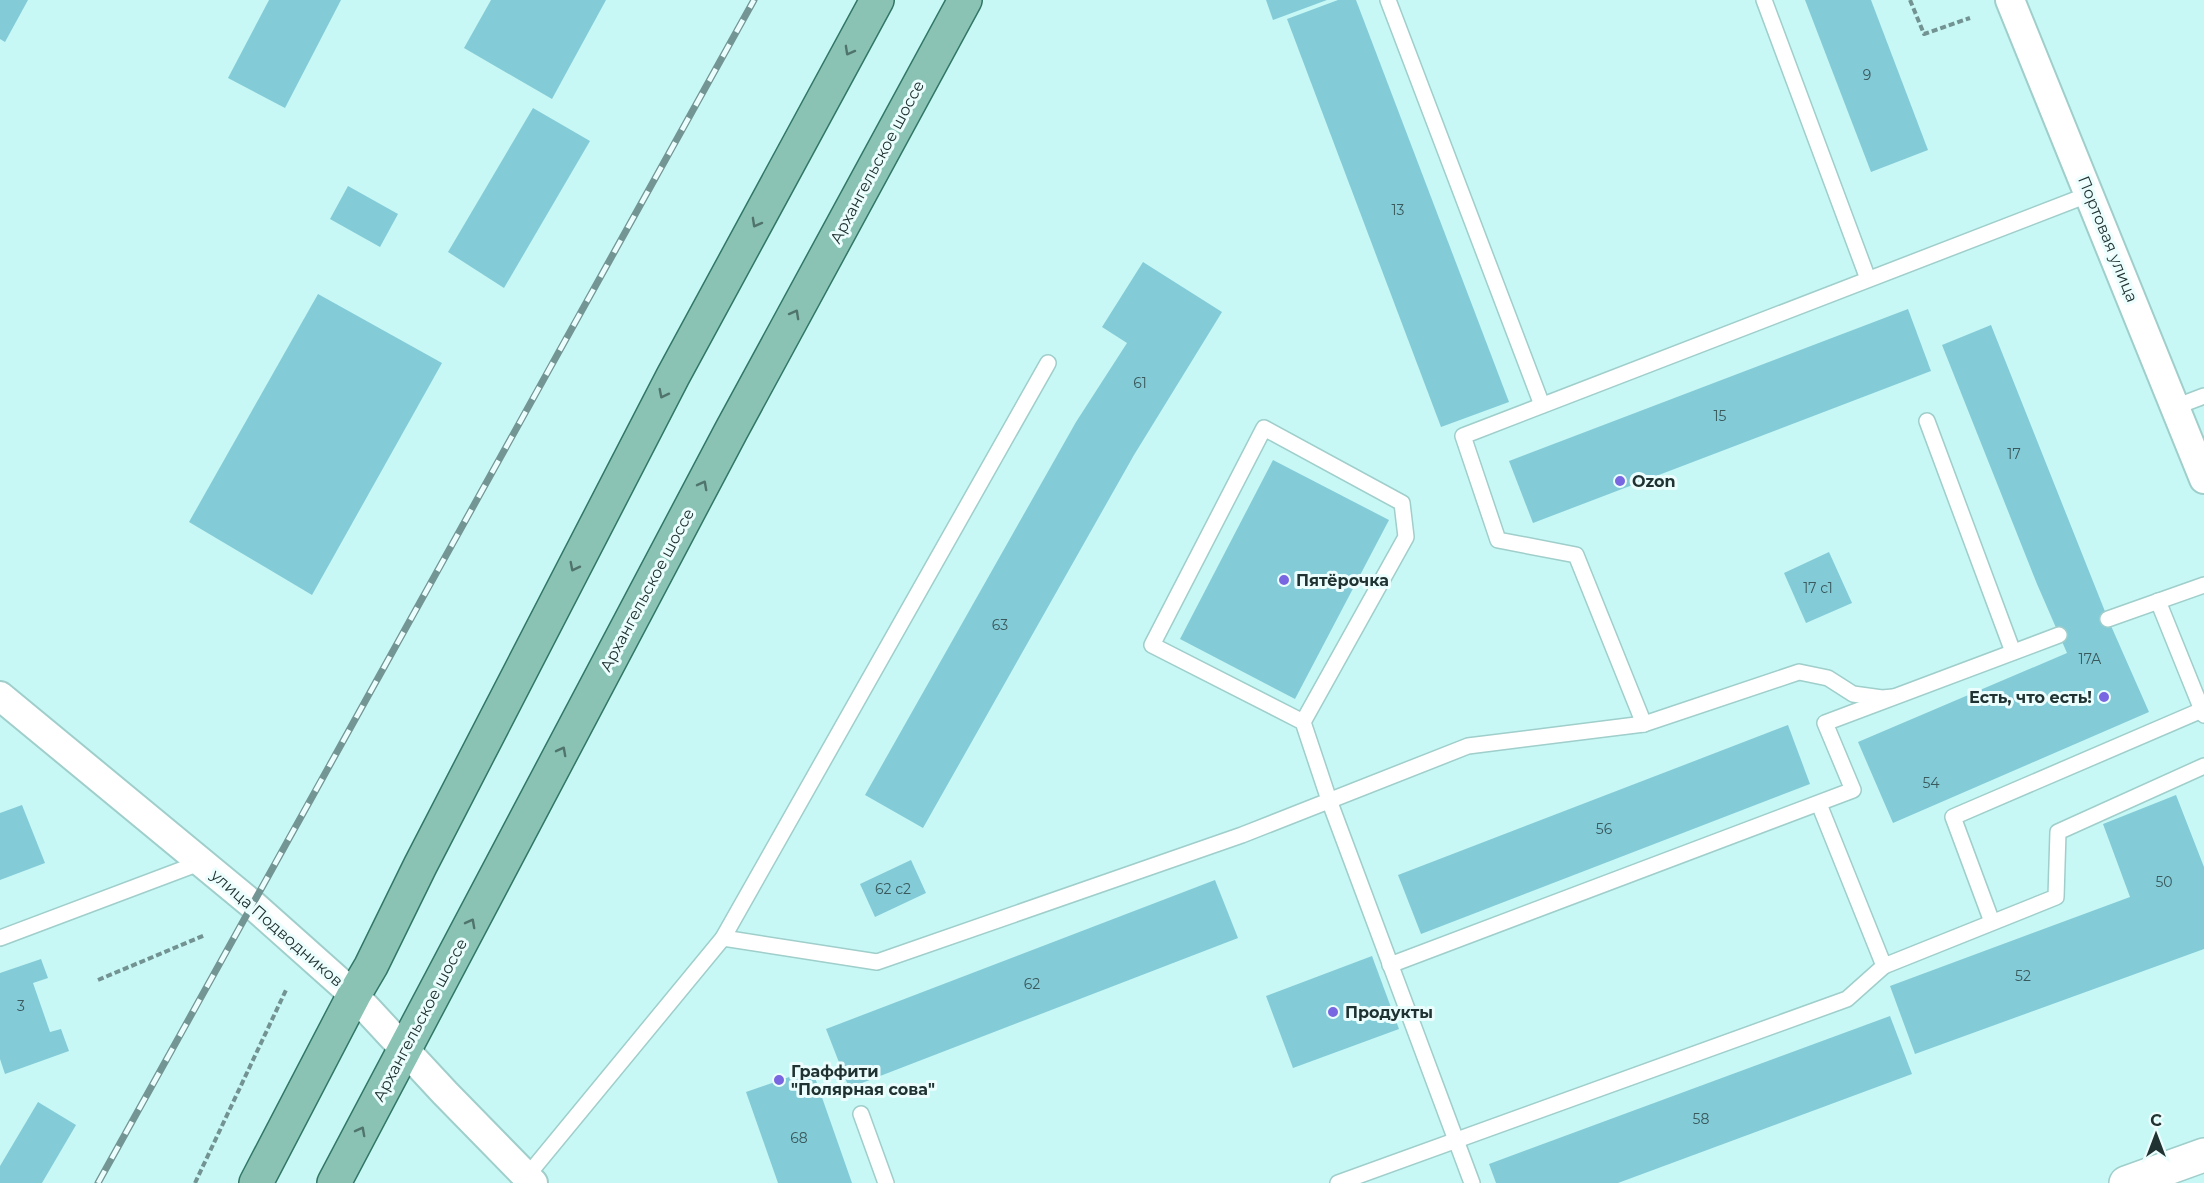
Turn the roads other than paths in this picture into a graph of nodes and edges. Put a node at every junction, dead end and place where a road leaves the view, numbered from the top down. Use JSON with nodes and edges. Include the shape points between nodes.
{"nodes":[{"id":1,"x":877,"y":0,"type":"edge"},
{"id":2,"x":965,"y":0,"type":"edge"},
{"id":3,"x":1388,"y":0,"type":"edge"},
{"id":4,"x":1764,"y":0,"type":"edge"},
{"id":5,"x":2010,"y":0,"type":"edge"},
{"id":6,"x":2090,"y":194,"type":"junction"},
{"id":7,"x":1868,"y":279,"type":"junction"},
{"id":8,"x":1048,"y":363,"type":"dead end"},
{"id":9,"x":2204,"y":396,"type":"edge"},
{"id":10,"x":1542,"y":405,"type":"junction"},
{"id":11,"x":2175,"y":407,"type":"junction"},
{"id":12,"x":1927,"y":421,"type":"dead end"},
{"id":13,"x":2204,"y":479,"type":"edge"},
{"id":14,"x":2204,"y":585,"type":"edge"},
{"id":15,"x":2158,"y":601,"type":"junction"},
{"id":16,"x":2108,"y":619,"type":"dead end"},
{"id":17,"x":2059,"y":636,"type":"dead end"},
{"id":18,"x":2013,"y":652,"type":"junction"},
{"id":19,"x":0,"y":696,"type":"edge"},
{"id":20,"x":1893,"y":697,"type":"junction"},
{"id":21,"x":2203,"y":712,"type":"edge"},
{"id":22,"x":1303,"y":722,"type":"junction"},
{"id":23,"x":1644,"y":724,"type":"junction"},
{"id":24,"x":2204,"y":766,"type":"edge"},
{"id":25,"x":1329,"y":800,"type":"junction"},
{"id":26,"x":1819,"y":804,"type":"junction"},
{"id":27,"x":202,"y":862,"type":"junction"},
{"id":28,"x":1992,"y":922,"type":"junction"},
{"id":29,"x":0,"y":938,"type":"edge"},
{"id":30,"x":723,"y":938,"type":"junction"},
{"id":31,"x":1390,"y":965,"type":"junction"},
{"id":32,"x":1884,"y":966,"type":"junction"},
{"id":33,"x":354,"y":994,"type":"junction"},
{"id":34,"x":406,"y":1050,"type":"junction"},
{"id":35,"x":861,"y":1114,"type":"dead end"},
{"id":36,"x":1455,"y":1140,"type":"junction"},
{"id":37,"x":2204,"y":1155,"type":"edge"},
{"id":38,"x":530,"y":1180,"type":"edge"},
{"id":39,"x":256,"y":1183,"type":"edge"},
{"id":40,"x":334,"y":1183,"type":"edge"},
{"id":41,"x":886,"y":1183,"type":"edge"},
{"id":42,"x":1338,"y":1183,"type":"edge"},
{"id":43,"x":1472,"y":1183,"type":"edge"},
{"id":44,"x":2127,"y":1183,"type":"edge"}],
"edges":[{"from":1,"to":33,"type":"main road","one_way":true,"via":[[673,376]]},
{"from":34,"to":2,"type":"main road","name":"Архангельское шоссе","one_way":true,"via":[[731,431]]},
{"from":3,"to":10,"type":"lane"},
{"from":4,"to":7,"type":"lane"},
{"from":5,"to":6,"type":"street","name":"Портовая улица"},
{"from":6,"to":7,"type":"lane"},
{"from":6,"to":11,"type":"street","name":"Портовая улица"},
{"from":7,"to":10,"type":"lane"},
{"from":8,"to":30,"type":"lane"},
{"from":9,"to":11,"type":"lane"},
{"from":10,"to":23,"type":"lane","via":[[1463,436],[1498,540],[1576,555]]},
{"from":11,"to":13,"type":"street","name":"Портовая улица"},
{"from":12,"to":18,"type":"lane"},
{"from":14,"to":15,"type":"lane"},
{"from":15,"to":16,"type":"lane"},
{"from":15,"to":21,"type":"lane"},
{"from":17,"to":18,"type":"lane"},
{"from":18,"to":20,"type":"lane"},
{"from":19,"to":27,"type":"street","name":"улица Подводников"},
{"from":20,"to":23,"type":"lane","via":[[1853,694],[1828,678],[1799,672]]},
{"from":20,"to":26,"type":"lane","via":[[1825,723],[1852,790]]},
{"from":21,"to":28,"type":"lane","via":[[1953,817]]},
{"from":22,"to":22,"type":"lane","via":[[1152,645],[1264,428],[1402,503],[1406,537]]},
{"from":22,"to":25,"type":"lane"},
{"from":23,"to":25,"type":"lane","via":[[1468,746]]},
{"from":24,"to":28,"type":"lane","via":[[2058,832],[2056,897]]},
{"from":25,"to":30,"type":"lane","via":[[1242,835],[877,962]]},
{"from":25,"to":31,"type":"lane"},
{"from":26,"to":31,"type":"lane"},
{"from":26,"to":32,"type":"lane"},
{"from":27,"to":29,"type":"lane"},
{"from":27,"to":33,"type":"street","name":"улица Подводников"},
{"from":28,"to":32,"type":"lane"},
{"from":30,"to":38,"type":"lane"},
{"from":31,"to":36,"type":"lane"},
{"from":32,"to":36,"type":"lane","via":[[1847,999]]},
{"from":33,"to":34,"type":"street","name":"улица Подводников"},
{"from":33,"to":39,"type":"main road"},
{"from":34,"to":38,"type":"street","name":"улица Подводников"},
{"from":40,"to":34,"type":"main road","name":"Архангельское шоссе","one_way":true},
{"from":35,"to":41,"type":"lane"},
{"from":36,"to":42,"type":"lane"},
{"from":36,"to":43,"type":"lane"},
{"from":37,"to":44,"type":"street"}]}
